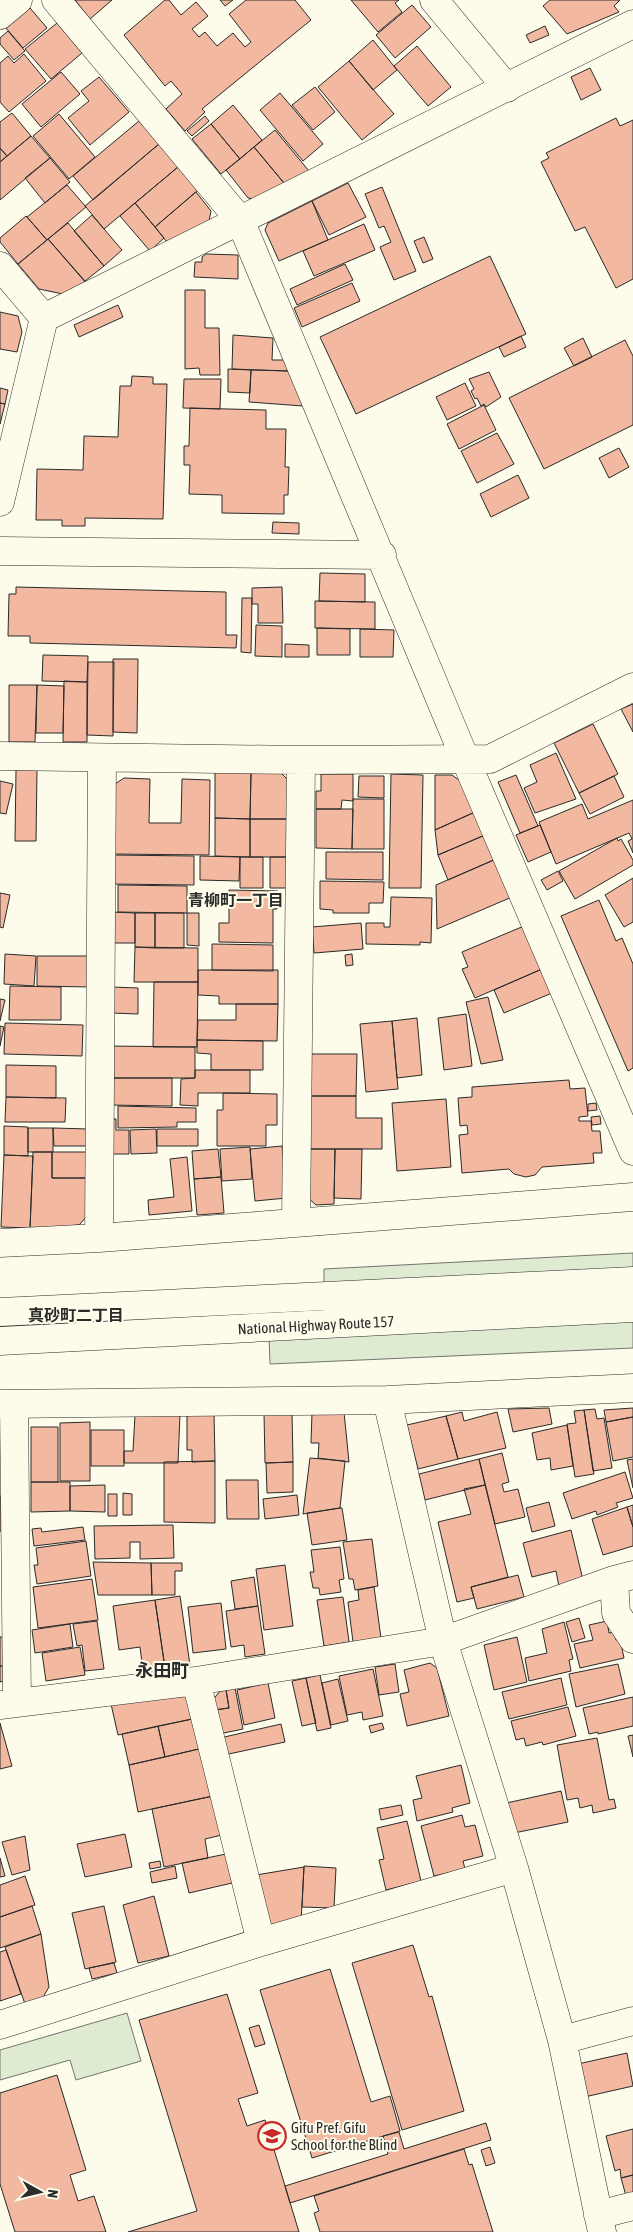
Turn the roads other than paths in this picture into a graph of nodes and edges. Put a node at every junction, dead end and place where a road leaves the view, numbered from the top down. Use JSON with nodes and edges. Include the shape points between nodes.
{"nodes":[{"id":1,"x":18,"y":0,"type":"edge"},
{"id":2,"x":56,"y":0,"type":"edge"},
{"id":3,"x":434,"y":0,"type":"edge"},
{"id":4,"x":0,"y":15,"type":"edge"},
{"id":5,"x":633,"y":24,"type":"edge"},
{"id":6,"x":507,"y":88,"type":"junction"},
{"id":7,"x":240,"y":220,"type":"junction"},
{"id":8,"x":0,"y":266,"type":"edge"},
{"id":9,"x":44,"y":318,"type":"junction"},
{"id":10,"x":0,"y":502,"type":"edge"},
{"id":11,"x":0,"y":552,"type":"edge"},
{"id":12,"x":382,"y":555,"type":"junction"},
{"id":13,"x":633,"y":687,"type":"edge"},
{"id":14,"x":0,"y":756,"type":"edge"},
{"id":15,"x":102,"y":758,"type":"junction"},
{"id":16,"x":301,"y":760,"type":"junction"},
{"id":17,"x":466,"y":760,"type":"junction"},
{"id":18,"x":633,"y":1151,"type":"edge"},
{"id":19,"x":633,"y":1196,"type":"edge"},
{"id":20,"x":296,"y":1222,"type":"junction"},
{"id":21,"x":99,"y":1238,"type":"junction"},
{"id":22,"x":0,"y":1243,"type":"edge"},
{"id":23,"x":633,"y":1281,"type":"edge"},
{"id":24,"x":633,"y":1308,"type":"edge"},
{"id":25,"x":0,"y":1312,"type":"edge"},
{"id":26,"x":0,"y":1341,"type":"edge"},
{"id":27,"x":633,"y":1388,"type":"edge"},
{"id":28,"x":387,"y":1400,"type":"junction"},
{"id":29,"x":7,"y":1404,"type":"edge"},
{"id":30,"x":623,"y":1577,"type":"edge"},
{"id":31,"x":633,"y":1639,"type":"edge"},
{"id":32,"x":443,"y":1641,"type":"junction"},
{"id":33,"x":196,"y":1681,"type":"junction"},
{"id":34,"x":9,"y":1704,"type":"edge"},
{"id":35,"x":514,"y":1868,"type":"junction"},
{"id":36,"x":261,"y":1942,"type":"junction"},
{"id":37,"x":633,"y":2021,"type":"edge"},
{"id":38,"x":0,"y":2025,"type":"edge"},
{"id":39,"x":562,"y":2040,"type":"junction"},
{"id":40,"x":633,"y":2206,"type":"edge"},
{"id":41,"x":600,"y":2223,"type":"edge"}],
"edges":[{"from":1,"to":4,"type":"main road"},
{"from":2,"to":7,"type":"main road"},
{"from":3,"to":6,"type":"main road"},
{"from":5,"to":6,"type":"main road"},
{"from":6,"to":7,"type":"main road"},
{"from":7,"to":9,"type":"main road"},
{"from":7,"to":12,"type":"main road"},
{"from":8,"to":9,"type":"main road"},
{"from":9,"to":10,"type":"main road"},
{"from":11,"to":12,"type":"main road"},
{"from":12,"to":17,"type":"main road"},
{"from":13,"to":17,"type":"main road","via":[[490,759]]},
{"from":14,"to":15,"type":"main road"},
{"from":15,"to":16,"type":"main road"},
{"from":15,"to":21,"type":"main road"},
{"from":16,"to":17,"type":"main road"},
{"from":16,"to":20,"type":"main road"},
{"from":17,"to":18,"type":"main road"},
{"from":19,"to":20,"type":"main road"},
{"from":20,"to":21,"type":"main road"},
{"from":21,"to":22,"type":"main road"},
{"from":23,"to":25,"type":"main road","name":"National Highway Route 157"},
{"from":24,"to":26,"type":"main road","name":"National Highway Route 157"},
{"from":27,"to":28,"type":"main road"},
{"from":28,"to":29,"type":"main road"},
{"from":28,"to":32,"type":"main road"},
{"from":29,"to":34,"type":"main road"},
{"from":30,"to":31,"type":"main road","via":[[616,1613]]},
{"from":30,"to":32,"type":"main road"},
{"from":32,"to":33,"type":"main road"},
{"from":32,"to":35,"type":"main road"},
{"from":33,"to":34,"type":"main road"},
{"from":33,"to":36,"type":"main road"},
{"from":35,"to":36,"type":"main road"},
{"from":35,"to":39,"type":"main road"},
{"from":36,"to":38,"type":"main road"},
{"from":37,"to":39,"type":"main road"},
{"from":39,"to":41,"type":"main road"},
{"from":40,"to":41,"type":"main road"}]}
